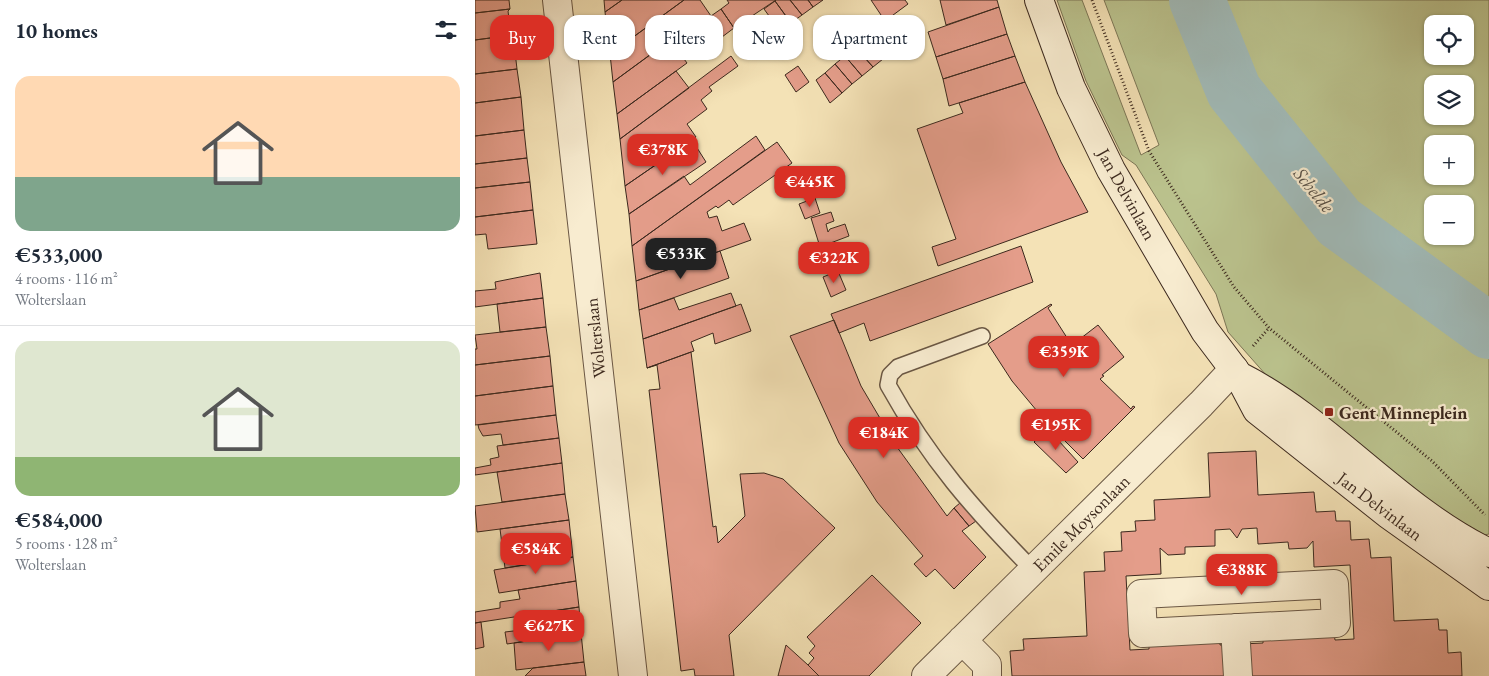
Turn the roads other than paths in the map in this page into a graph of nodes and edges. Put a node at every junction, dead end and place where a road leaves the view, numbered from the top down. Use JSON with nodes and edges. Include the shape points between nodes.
{"nodes":[{"id":1,"x":557,"y":0,"type":"edge"},
{"id":2,"x":1039,"y":0,"type":"edge"},
{"id":3,"x":982,"y":336,"type":"dead end"},
{"id":4,"x":1237,"y":372,"type":"junction"},
{"id":5,"x":1489,"y":553,"type":"edge"},
{"id":6,"x":1033,"y":570,"type":"junction"},
{"id":7,"x":1489,"y":586,"type":"edge"},
{"id":8,"x":1235,"y":628,"type":"junction"},
{"id":9,"x":962,"y":640,"type":"junction"},
{"id":10,"x":633,"y":676,"type":"edge"},
{"id":11,"x":926,"y":676,"type":"edge"},
{"id":12,"x":987,"y":676,"type":"edge"},
{"id":13,"x":1238,"y":676,"type":"edge"}],
"edges":[{"from":1,"to":10,"type":"street","name":"Wolterslaan"},
{"from":2,"to":4,"type":"street","name":"Jan Delvinlaan","via":[[1071,88],[1111,170],[1205,331]]},
{"from":3,"to":6,"type":"lane","via":[[898,367],[890,375],[887,385],[911,427],[946,476]]},
{"from":4,"to":5,"type":"street","name":"Jan Delvinlaan","via":[[1272,392],[1404,499],[1465,542]]},
{"from":4,"to":6,"type":"street","name":"Emile Moysonlaan"},
{"from":4,"to":7,"type":"street","name":"Jan Delvinlaan","via":[[1257,410],[1388,514]]},
{"from":6,"to":9,"type":"street","name":"Emile Moysonlaan"},
{"from":8,"to":8,"type":"street","via":[[1143,633],[1141,594],[1334,584],[1336,623]]},
{"from":8,"to":13,"type":"street"},
{"from":9,"to":11,"type":"street","name":"Emile Moysonlaan"},
{"from":9,"to":12,"type":"street","via":[[987,665]]}]}
